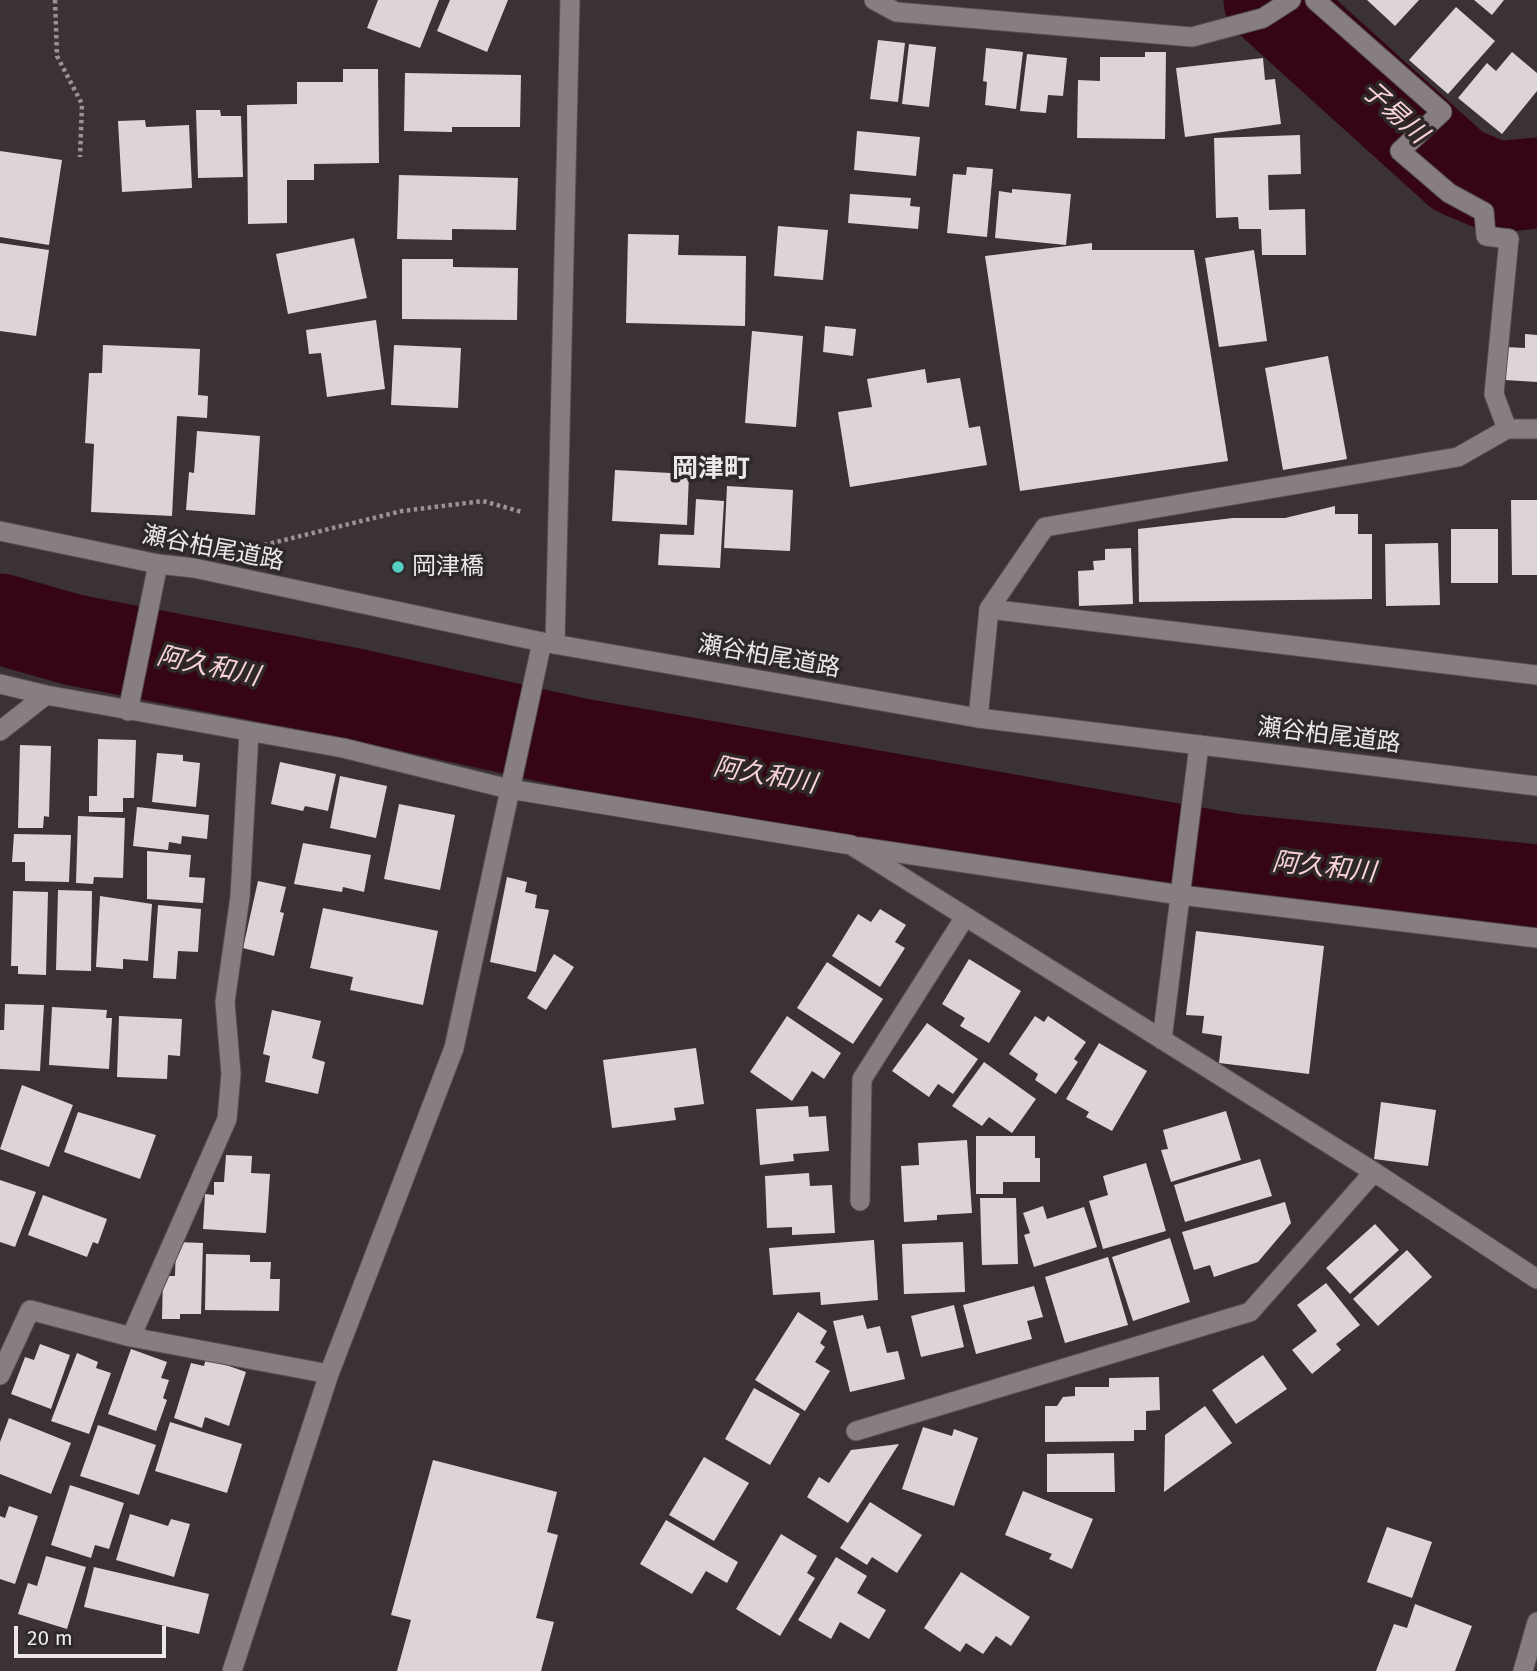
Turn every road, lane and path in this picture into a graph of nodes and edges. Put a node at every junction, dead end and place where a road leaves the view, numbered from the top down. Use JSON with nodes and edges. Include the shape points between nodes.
{"nodes":[{"id":1,"x":55,"y":0,"type":"edge"},
{"id":2,"x":570,"y":0,"type":"edge"},
{"id":3,"x":874,"y":0,"type":"edge"},
{"id":4,"x":1291,"y":0,"type":"edge"},
{"id":5,"x":1315,"y":0,"type":"edge"},
{"id":6,"x":80,"y":157,"type":"dead end"},
{"id":7,"x":1507,"y":429,"type":"junction"},
{"id":8,"x":1537,"y":429,"type":"edge"},
{"id":9,"x":560,"y":527,"type":"junction"},
{"id":10,"x":0,"y":531,"type":"edge"},
{"id":11,"x":257,"y":547,"type":"dead end"},
{"id":12,"x":158,"y":564,"type":"junction"},
{"id":13,"x":989,"y":609,"type":"junction"},
{"id":14,"x":548,"y":643,"type":"junction"},
{"id":15,"x":1537,"y":675,"type":"edge"},
{"id":16,"x":0,"y":684,"type":"edge"},
{"id":17,"x":46,"y":695,"type":"junction"},
{"id":18,"x":128,"y":711,"type":"junction"},
{"id":19,"x":978,"y":718,"type":"junction"},
{"id":20,"x":0,"y":731,"type":"edge"},
{"id":21,"x":249,"y":732,"type":"junction"},
{"id":22,"x":1199,"y":745,"type":"junction"},
{"id":23,"x":511,"y":781,"type":"junction"},
{"id":24,"x":1537,"y":786,"type":"edge"},
{"id":25,"x":851,"y":845,"type":"junction"},
{"id":26,"x":1182,"y":887,"type":"junction"},
{"id":27,"x":965,"y":917,"type":"junction"},
{"id":28,"x":1537,"y":938,"type":"edge"},
{"id":29,"x":1162,"y":1040,"type":"junction"},
{"id":30,"x":1374,"y":1172,"type":"junction"},
{"id":31,"x":860,"y":1201,"type":"dead end"},
{"id":32,"x":1537,"y":1279,"type":"edge"},
{"id":33,"x":131,"y":1336,"type":"junction"},
{"id":34,"x":329,"y":1374,"type":"junction"},
{"id":35,"x":0,"y":1375,"type":"edge"},
{"id":36,"x":856,"y":1431,"type":"dead end"},
{"id":37,"x":1537,"y":1622,"type":"edge"},
{"id":38,"x":232,"y":1671,"type":"edge"},
{"id":39,"x":1524,"y":1671,"type":"edge"}],
"edges":[{"from":1,"to":6,"type":"path","via":[[57,56],[82,104]]},
{"from":2,"to":9,"type":"street"},
{"from":3,"to":4,"type":"street","via":[[896,12],[1192,37],[1263,18]]},
{"from":5,"to":7,"type":"street","via":[[1442,112],[1400,151],[1449,193],[1484,212],[1486,236],[1509,239],[1494,394]]},
{"from":7,"to":8,"type":"street"},
{"from":7,"to":13,"type":"street","via":[[1458,457],[1045,527]]},
{"from":9,"to":11,"type":"path","via":[[483,501],[402,511]]},
{"from":9,"to":14,"type":"street"},
{"from":10,"to":12,"type":"street","name":"瀬谷柏尾道路"},
{"from":12,"to":14,"type":"street","name":"瀬谷柏尾道路"},
{"from":12,"to":18,"type":"street"},
{"from":13,"to":15,"type":"street"},
{"from":13,"to":19,"type":"street"},
{"from":14,"to":19,"type":"street","name":"瀬谷柏尾道路"},
{"from":14,"to":23,"type":"street","via":[[532,685]]},
{"from":16,"to":17,"type":"street"},
{"from":17,"to":18,"type":"street"},
{"from":17,"to":20,"type":"street"},
{"from":18,"to":21,"type":"street"},
{"from":19,"to":22,"type":"street","name":"瀬谷柏尾道路"},
{"from":21,"to":23,"type":"street"},
{"from":21,"to":33,"type":"street","via":[[240,897],[225,1002],[231,1074],[227,1119]]},
{"from":22,"to":24,"type":"street","name":"瀬谷柏尾道路"},
{"from":22,"to":26,"type":"street"},
{"from":23,"to":25,"type":"street"},
{"from":23,"to":34,"type":"street","via":[[454,1048]]},
{"from":25,"to":26,"type":"street"},
{"from":25,"to":27,"type":"street"},
{"from":26,"to":28,"type":"street"},
{"from":26,"to":29,"type":"street"},
{"from":27,"to":29,"type":"street"},
{"from":27,"to":31,"type":"street","via":[[862,1079]]},
{"from":29,"to":30,"type":"street"},
{"from":30,"to":32,"type":"street"},
{"from":30,"to":36,"type":"street","via":[[1250,1312]]},
{"from":33,"to":34,"type":"street"},
{"from":33,"to":35,"type":"street","via":[[30,1310]]},
{"from":34,"to":38,"type":"street"},
{"from":37,"to":39,"type":"street"}]}
